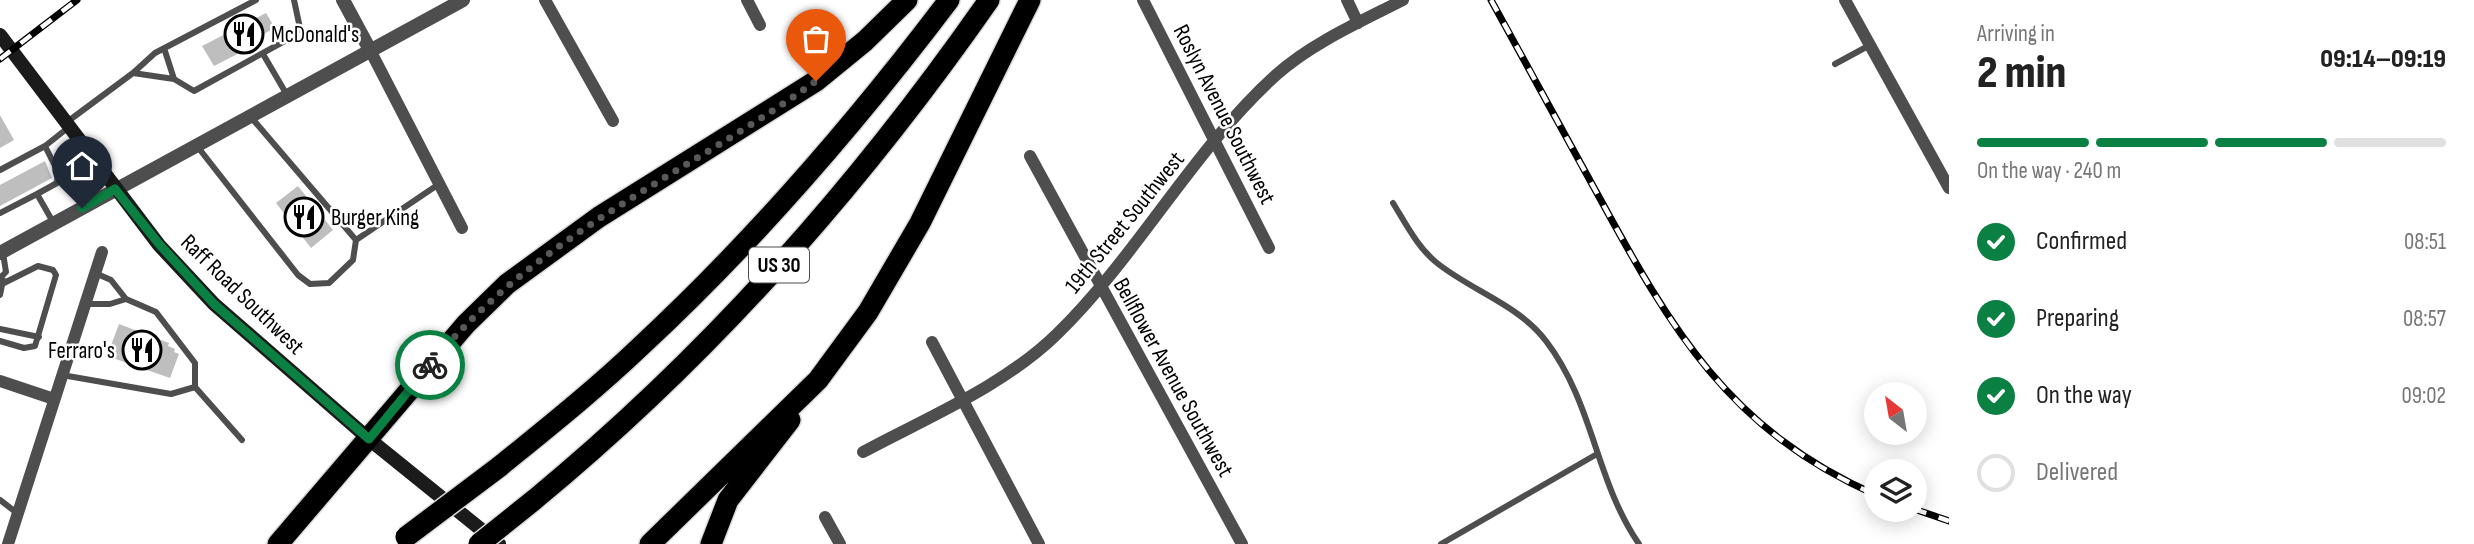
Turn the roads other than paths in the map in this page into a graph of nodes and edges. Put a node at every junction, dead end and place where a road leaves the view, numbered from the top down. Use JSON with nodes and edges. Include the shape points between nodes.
{"nodes":[{"id":1,"x":256,"y":0,"type":"edge"},
{"id":2,"x":294,"y":0,"type":"edge"},
{"id":3,"x":343,"y":0,"type":"edge"},
{"id":4,"x":463,"y":0,"type":"edge"},
{"id":5,"x":545,"y":0,"type":"edge"},
{"id":6,"x":747,"y":0,"type":"edge"},
{"id":7,"x":907,"y":0,"type":"edge"},
{"id":8,"x":949,"y":0,"type":"edge"},
{"id":9,"x":989,"y":0,"type":"edge"},
{"id":10,"x":1030,"y":0,"type":"edge"},
{"id":11,"x":1143,"y":0,"type":"edge"},
{"id":12,"x":1347,"y":0,"type":"edge"},
{"id":13,"x":1403,"y":0,"type":"edge"},
{"id":14,"x":1845,"y":0,"type":"edge"},
{"id":15,"x":1358,"y":23,"type":"junction"},
{"id":16,"x":760,"y":25,"type":"dead end"},
{"id":17,"x":0,"y":35,"type":"edge"},
{"id":18,"x":1870,"y":45,"type":"junction"},
{"id":19,"x":164,"y":48,"type":"junction"},
{"id":20,"x":370,"y":50,"type":"junction"},
{"id":21,"x":263,"y":54,"type":"junction"},
{"id":22,"x":1835,"y":64,"type":"dead end"},
{"id":23,"x":133,"y":73,"type":"junction"},
{"id":24,"x":174,"y":79,"type":"junction"},
{"id":25,"x":287,"y":95,"type":"junction"},
{"id":26,"x":249,"y":115,"type":"junction"},
{"id":27,"x":613,"y":121,"type":"dead end"},
{"id":28,"x":67,"y":125,"type":"junction"},
{"id":29,"x":1216,"y":140,"type":"junction"},
{"id":30,"x":196,"y":144,"type":"junction"},
{"id":31,"x":45,"y":146,"type":"junction"},
{"id":32,"x":1030,"y":156,"type":"dead end"},
{"id":33,"x":0,"y":170,"type":"edge"},
{"id":34,"x":439,"y":184,"type":"junction"},
{"id":35,"x":1949,"y":188,"type":"edge"},
{"id":36,"x":115,"y":189,"type":"junction"},
{"id":37,"x":37,"y":194,"type":"junction"},
{"id":38,"x":1393,"y":203,"type":"dead end"},
{"id":39,"x":0,"y":213,"type":"edge"},
{"id":40,"x":54,"y":224,"type":"junction"},
{"id":41,"x":462,"y":228,"type":"dead end"},
{"id":42,"x":356,"y":240,"type":"junction"},
{"id":43,"x":1269,"y":248,"type":"dead end"},
{"id":44,"x":1,"y":252,"type":"edge"},
{"id":45,"x":102,"y":252,"type":"dead end"},
{"id":46,"x":95,"y":273,"type":"junction"},
{"id":47,"x":2,"y":280,"type":"edge"},
{"id":48,"x":1101,"y":286,"type":"junction"},
{"id":49,"x":0,"y":295,"type":"edge"},
{"id":50,"x":126,"y":299,"type":"junction"},
{"id":51,"x":85,"y":304,"type":"junction"},
{"id":52,"x":0,"y":329,"type":"edge"},
{"id":53,"x":39,"y":337,"type":"junction"},
{"id":54,"x":0,"y":341,"type":"edge"},
{"id":55,"x":932,"y":342,"type":"dead end"},
{"id":56,"x":62,"y":375,"type":"junction"},
{"id":57,"x":818,"y":380,"type":"junction"},
{"id":58,"x":0,"y":381,"type":"edge"},
{"id":59,"x":195,"y":387,"type":"junction"},
{"id":60,"x":54,"y":399,"type":"junction"},
{"id":61,"x":961,"y":400,"type":"junction"},
{"id":62,"x":369,"y":439,"type":"junction"},
{"id":63,"x":242,"y":440,"type":"dead end"},
{"id":64,"x":863,"y":452,"type":"dead end"},
{"id":65,"x":1597,"y":454,"type":"junction"},
{"id":66,"x":0,"y":500,"type":"edge"},
{"id":67,"x":18,"y":513,"type":"junction"},
{"id":68,"x":825,"y":517,"type":"dead end"},
{"id":69,"x":401,"y":541,"type":"edge"},
{"id":70,"x":8,"y":544,"type":"edge"},
{"id":71,"x":278,"y":544,"type":"edge"},
{"id":72,"x":479,"y":544,"type":"edge"},
{"id":73,"x":499,"y":544,"type":"edge"},
{"id":74,"x":650,"y":544,"type":"edge"},
{"id":75,"x":711,"y":544,"type":"edge"},
{"id":76,"x":840,"y":544,"type":"edge"},
{"id":77,"x":1039,"y":544,"type":"edge"},
{"id":78,"x":1242,"y":544,"type":"edge"},
{"id":79,"x":1441,"y":544,"type":"edge"},
{"id":80,"x":1639,"y":544,"type":"edge"}],
"edges":[{"from":1,"to":19,"type":"lane"},
{"from":2,"to":21,"type":"lane","via":[[300,28]]},
{"from":3,"to":20,"type":"street"},
{"from":4,"to":20,"type":"street"},
{"from":5,"to":27,"type":"street"},
{"from":6,"to":16,"type":"street"},
{"from":7,"to":62,"type":"highway","via":[[866,41],[791,98],[599,217],[519,274],[466,324]]},
{"from":8,"to":69,"type":"highway","number":"US 30","bridge":true,"via":[[844,133],[713,276],[641,347],[499,467]]},
{"from":9,"to":72,"type":"highway","number":"US 30","bridge":true,"via":[[864,169],[758,289],[644,403]]},
{"from":10,"to":57,"type":"highway","via":[[905,251],[868,313]]},
{"from":11,"to":29,"type":"street","name":"Roslyn Avenue Southwest"},
{"from":12,"to":15,"type":"street"},
{"from":13,"to":15,"type":"street","name":"19th Street Southwest"},
{"from":14,"to":18,"type":"street"},
{"from":15,"to":29,"type":"street","name":"19th Street Southwest","via":[[1277,74]]},
{"from":17,"to":28,"type":"main road","name":"Raff Road Southwest"},
{"from":18,"to":22,"type":"lane"},
{"from":18,"to":35,"type":"street"},
{"from":19,"to":23,"type":"lane"},
{"from":19,"to":24,"type":"lane"},
{"from":20,"to":25,"type":"street"},
{"from":20,"to":34,"type":"street"},
{"from":21,"to":24,"type":"lane","via":[[194,91]]},
{"from":21,"to":25,"type":"lane"},
{"from":23,"to":24,"type":"lane"},
{"from":23,"to":28,"type":"lane"},
{"from":25,"to":26,"type":"street"},
{"from":26,"to":30,"type":"street"},
{"from":26,"to":42,"type":"lane"},
{"from":28,"to":31,"type":"lane"},
{"from":28,"to":36,"type":"main road","name":"Raff Road Southwest"},
{"from":29,"to":43,"type":"street","name":"Roslyn Avenue Southwest"},
{"from":29,"to":48,"type":"street","name":"19th Street Southwest"},
{"from":30,"to":36,"type":"street"},
{"from":30,"to":42,"type":"lane","via":[[298,275],[310,284],[329,283],[342,273],[356,253]]},
{"from":31,"to":33,"type":"lane"},
{"from":31,"to":37,"type":"lane","via":[[58,172],[57,183]]},
{"from":32,"to":48,"type":"street","name":"Bellflower Avenue Southwest"},
{"from":34,"to":41,"type":"street"},
{"from":34,"to":42,"type":"lane"},
{"from":36,"to":40,"type":"street"},
{"from":36,"to":62,"type":"main road","name":"Raff Road Southwest","via":[[214,304]]},
{"from":37,"to":39,"type":"lane"},
{"from":37,"to":40,"type":"lane"},
{"from":38,"to":65,"type":"lane","via":[[1438,264],[1530,323],[1547,341],[1580,399]]},
{"from":40,"to":44,"type":"street"},
{"from":44,"to":47,"type":"lane","via":[[6,272]]},
{"from":45,"to":46,"type":"street"},
{"from":46,"to":50,"type":"lane","via":[[111,280]]},
{"from":46,"to":51,"type":"street"},
{"from":47,"to":49,"type":"lane"},
{"from":47,"to":53,"type":"lane","via":[[38,266],[53,270],[56,275]]},
{"from":48,"to":61,"type":"street","name":"19th Street Southwest","via":[[1040,349]]},
{"from":48,"to":78,"type":"street","name":"Bellflower Avenue Southwest"},
{"from":50,"to":51,"type":"lane"},
{"from":50,"to":59,"type":"lane","via":[[156,312],[195,363]]},
{"from":51,"to":56,"type":"street"},
{"from":52,"to":53,"type":"lane"},
{"from":53,"to":54,"type":"lane","via":[[35,346],[24,348]]},
{"from":55,"to":61,"type":"street"},
{"from":56,"to":59,"type":"lane","via":[[171,394]]},
{"from":56,"to":60,"type":"street"},
{"from":57,"to":74,"type":"highway"},
{"from":57,"to":75,"type":"highway","via":[[740,481]]},
{"from":58,"to":60,"type":"street"},
{"from":59,"to":63,"type":"lane"},
{"from":60,"to":67,"type":"street"},
{"from":61,"to":64,"type":"street","name":"19th Street Southwest"},
{"from":61,"to":77,"type":"street"},
{"from":62,"to":71,"type":"highway"},
{"from":62,"to":73,"type":"main road","name":"Raff Road Southwest"},
{"from":65,"to":79,"type":"lane"},
{"from":65,"to":80,"type":"lane","via":[[1604,480]]},
{"from":66,"to":67,"type":"lane"},
{"from":67,"to":70,"type":"street"},
{"from":68,"to":76,"type":"street"}]}
